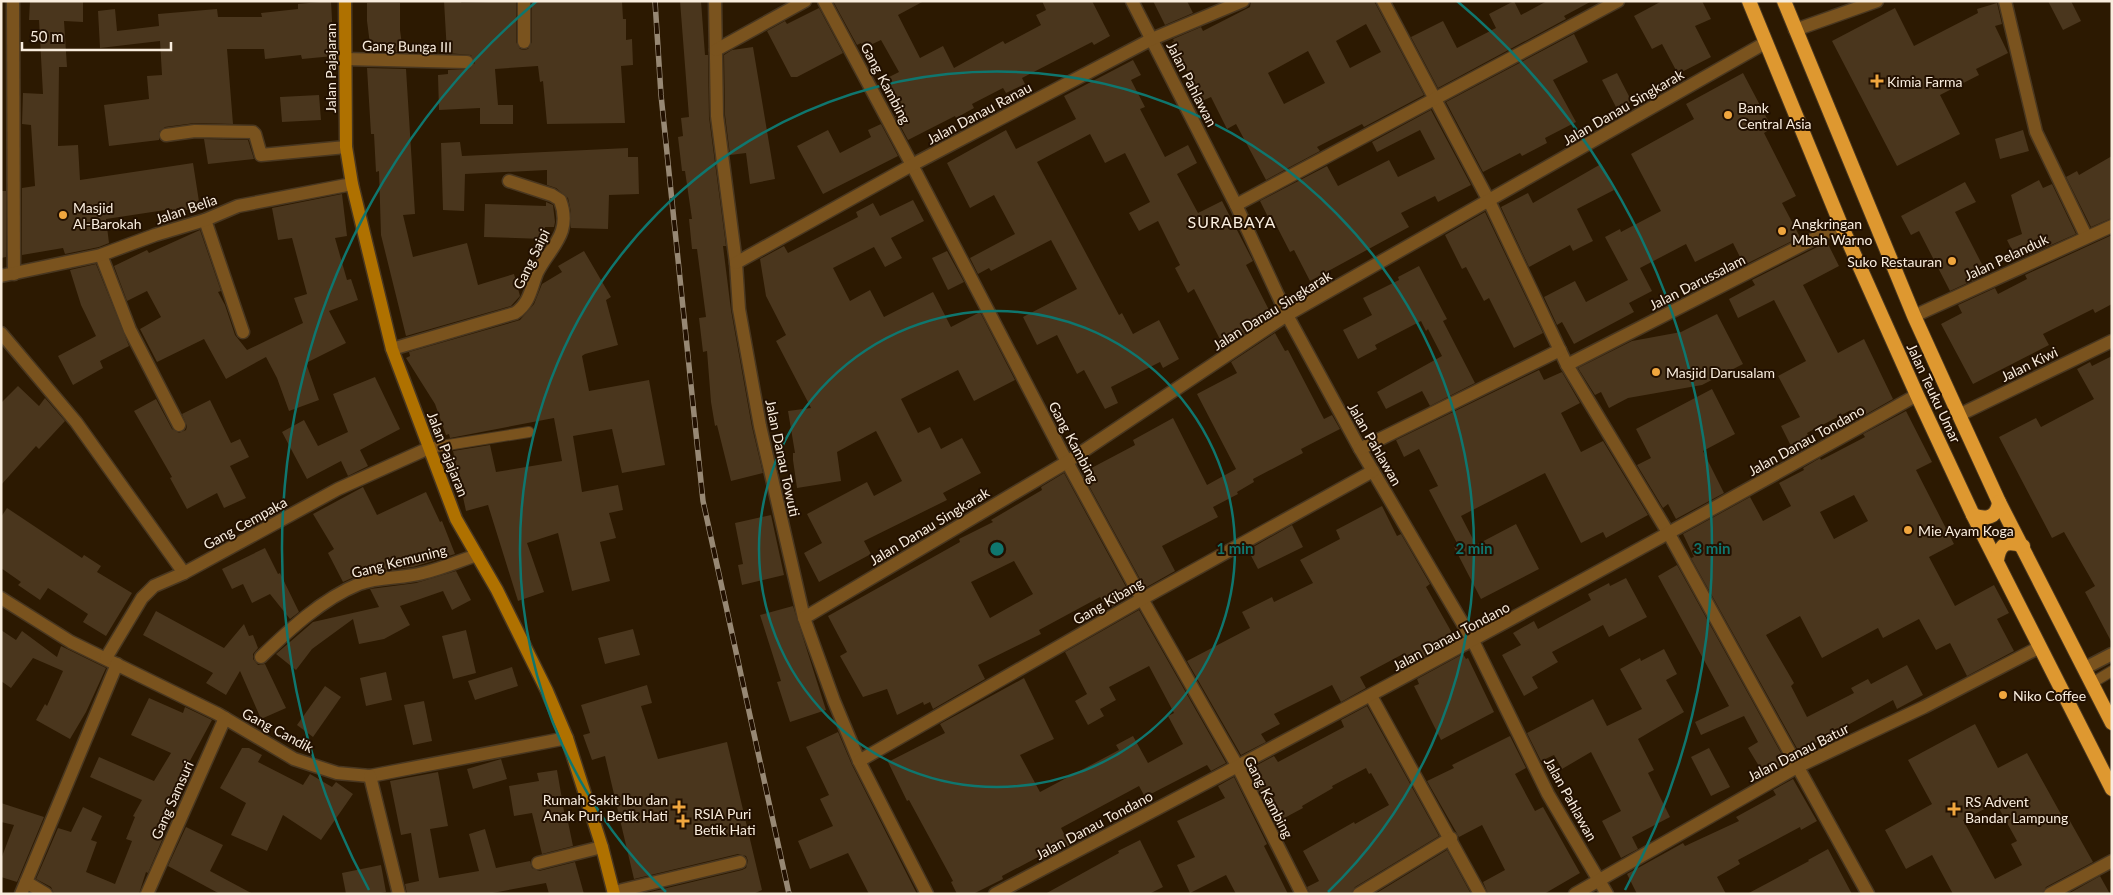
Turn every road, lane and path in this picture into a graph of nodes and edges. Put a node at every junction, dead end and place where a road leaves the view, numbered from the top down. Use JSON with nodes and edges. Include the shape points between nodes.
{"nodes":[{"id":1,"x":14,"y":1,"type":"edge"},
{"id":2,"x":345,"y":1,"type":"edge"},
{"id":3,"x":524,"y":1,"type":"edge"},
{"id":4,"x":715,"y":1,"type":"edge"},
{"id":5,"x":805,"y":1,"type":"edge"},
{"id":6,"x":824,"y":1,"type":"edge"},
{"id":7,"x":1132,"y":1,"type":"edge"},
{"id":8,"x":1243,"y":1,"type":"edge"},
{"id":9,"x":1383,"y":1,"type":"edge"},
{"id":10,"x":1618,"y":1,"type":"edge"},
{"id":11,"x":1749,"y":1,"type":"edge"},
{"id":12,"x":1784,"y":1,"type":"edge"},
{"id":13,"x":1877,"y":1,"type":"edge"},
{"id":14,"x":2005,"y":1,"type":"edge"},
{"id":15,"x":1795,"y":30,"type":"junction"},
{"id":16,"x":1152,"y":39,"type":"junction"},
{"id":17,"x":524,"y":42,"type":"dead end"},
{"id":18,"x":1765,"y":43,"type":"junction"},
{"id":19,"x":716,"y":50,"type":"junction"},
{"id":20,"x":345,"y":59,"type":"junction"},
{"id":21,"x":467,"y":62,"type":"dead end"},
{"id":22,"x":1435,"y":99,"type":"junction"},
{"id":23,"x":166,"y":135,"type":"dead end"},
{"id":24,"x":346,"y":147,"type":"junction"},
{"id":25,"x":912,"y":165,"type":"junction"},
{"id":26,"x":509,"y":181,"type":"dead end"},
{"id":27,"x":352,"y":184,"type":"junction"},
{"id":28,"x":1488,"y":201,"type":"junction"},
{"id":29,"x":1236,"y":205,"type":"junction"},
{"id":30,"x":205,"y":220,"type":"junction"},
{"id":31,"x":1841,"y":225,"type":"junction"},
{"id":32,"x":2112,"y":226,"type":"edge"},
{"id":33,"x":2086,"y":236,"type":"junction"},
{"id":34,"x":101,"y":255,"type":"junction"},
{"id":35,"x":736,"y":263,"type":"junction"},
{"id":36,"x":8,"y":275,"type":"edge"},
{"id":37,"x":1287,"y":315,"type":"junction"},
{"id":38,"x":1914,"y":316,"type":"junction"},
{"id":39,"x":243,"y":332,"type":"dead end"},
{"id":40,"x":1,"y":333,"type":"edge"},
{"id":41,"x":2112,"y":340,"type":"edge"},
{"id":42,"x":392,"y":349,"type":"junction"},
{"id":43,"x":1560,"y":350,"type":"junction"},
{"id":44,"x":1567,"y":365,"type":"junction"},
{"id":45,"x":1917,"y":395,"type":"junction"},
{"id":46,"x":1959,"y":415,"type":"junction"},
{"id":47,"x":179,"y":425,"type":"dead end"},
{"id":48,"x":529,"y":432,"type":"dead end"},
{"id":49,"x":429,"y":448,"type":"junction"},
{"id":50,"x":1360,"y":450,"type":"junction"},
{"id":51,"x":1066,"y":462,"type":"junction"},
{"id":52,"x":1373,"y":471,"type":"junction"},
{"id":53,"x":1999,"y":502,"type":"junction"},
{"id":54,"x":1973,"y":515,"type":"junction"},
{"id":55,"x":1669,"y":534,"type":"junction"},
{"id":56,"x":2023,"y":546,"type":"junction"},
{"id":57,"x":477,"y":555,"type":"junction"},
{"id":58,"x":1997,"y":560,"type":"junction"},
{"id":59,"x":184,"y":573,"type":"junction"},
{"id":60,"x":1,"y":598,"type":"edge"},
{"id":61,"x":1142,"y":599,"type":"junction"},
{"id":62,"x":804,"y":618,"type":"junction"},
{"id":63,"x":1473,"y":641,"type":"junction"},
{"id":64,"x":2040,"y":647,"type":"junction"},
{"id":65,"x":2112,"y":654,"type":"edge"},
{"id":66,"x":261,"y":657,"type":"dead end"},
{"id":67,"x":112,"y":661,"type":"junction"},
{"id":68,"x":2085,"y":668,"type":"junction"},
{"id":69,"x":2112,"y":671,"type":"edge"},
{"id":70,"x":2092,"y":683,"type":"junction"},
{"id":71,"x":1371,"y":696,"type":"junction"},
{"id":72,"x":225,"y":718,"type":"junction"},
{"id":73,"x":2112,"y":723,"type":"edge"},
{"id":74,"x":567,"y":738,"type":"junction"},
{"id":75,"x":859,"y":761,"type":"junction"},
{"id":76,"x":1238,"y":767,"type":"junction"},
{"id":77,"x":1797,"y":767,"type":"junction"},
{"id":78,"x":370,"y":776,"type":"junction"},
{"id":79,"x":2112,"y":789,"type":"edge"},
{"id":80,"x":1451,"y":838,"type":"junction"},
{"id":81,"x":602,"y":847,"type":"junction"},
{"id":82,"x":2112,"y":861,"type":"edge"},
{"id":83,"x":740,"y":862,"type":"dead end"},
{"id":84,"x":538,"y":863,"type":"dead end"},
{"id":85,"x":1599,"y":880,"type":"junction"},
{"id":86,"x":23,"y":888,"type":"edge"},
{"id":87,"x":614,"y":893,"type":"edge"},
{"id":88,"x":46,"y":894,"type":"edge"},
{"id":89,"x":147,"y":894,"type":"edge"},
{"id":90,"x":399,"y":894,"type":"edge"},
{"id":91,"x":927,"y":894,"type":"edge"},
{"id":92,"x":995,"y":894,"type":"edge"},
{"id":93,"x":1302,"y":894,"type":"edge"},
{"id":94,"x":1359,"y":894,"type":"edge"},
{"id":95,"x":1480,"y":894,"type":"edge"},
{"id":96,"x":1575,"y":894,"type":"edge"},
{"id":97,"x":1607,"y":894,"type":"edge"},
{"id":98,"x":1868,"y":894,"type":"edge"},
{"id":99,"x":2050,"y":894,"type":"edge"}],
"edges":[{"from":1,"to":36,"type":"street"},
{"from":2,"to":20,"type":"main road","name":"Jalan Pajajaran"},
{"from":3,"to":17,"type":"street"},
{"from":4,"to":19,"type":"street","name":"Jalan Danau Towuti"},
{"from":5,"to":19,"type":"street"},
{"from":6,"to":25,"type":"street","name":"Gang Kambing"},
{"from":7,"to":16,"type":"street","name":"Jalan Pahlawan"},
{"from":8,"to":16,"type":"street","name":"Jalan Danau Ranau"},
{"from":9,"to":22,"type":"street"},
{"from":10,"to":22,"type":"street"},
{"from":11,"to":18,"type":"highway","name":"Jalan Teuku Umar"},
{"from":12,"to":15,"type":"highway","name":"Jalan Teuku Umar"},
{"from":13,"to":15,"type":"street"},
{"from":14,"to":33,"type":"street","via":[[2036,132]]},
{"from":15,"to":38,"type":"highway","name":"Jalan Teuku Umar"},
{"from":16,"to":25,"type":"street","name":"Jalan Danau Ranau"},
{"from":16,"to":29,"type":"street","name":"Jalan Pahlawan"},
{"from":18,"to":28,"type":"street","name":"Jalan Danau Singkarak"},
{"from":18,"to":31,"type":"highway","name":"Jalan Teuku Umar"},
{"from":19,"to":35,"type":"street","name":"Jalan Danau Towuti","via":[[717,116]]},
{"from":20,"to":21,"type":"street","name":"Gang Bunga III"},
{"from":20,"to":24,"type":"main road","name":"Jalan Pajajaran"},
{"from":22,"to":28,"type":"street"},
{"from":22,"to":29,"type":"street"},
{"from":23,"to":24,"type":"street","via":[[195,131],[253,132],[261,155],[265,156]]},
{"from":24,"to":27,"type":"main road","name":"Jalan Pajajaran"},
{"from":25,"to":35,"type":"street","name":"Jalan Danau Ranau"},
{"from":25,"to":51,"type":"street","name":"Gang Kambing"},
{"from":26,"to":42,"type":"street","name":"Gang Saipi","via":[[560,200],[564,216],[559,240],[538,272],[523,307],[515,313]]},
{"from":27,"to":30,"type":"street","name":"Jalan Belia","via":[[238,206]]},
{"from":27,"to":42,"type":"main road","name":"Jalan Pajajaran"},
{"from":28,"to":37,"type":"street","name":"Jalan Danau Singkarak"},
{"from":28,"to":43,"type":"street"},
{"from":29,"to":37,"type":"street","name":"Jalan Pahlawan"},
{"from":30,"to":34,"type":"street","name":"Jalan Belia"},
{"from":30,"to":39,"type":"street"},
{"from":31,"to":44,"type":"street","name":"Jalan Darussalam"},
{"from":31,"to":45,"type":"highway","name":"Jalan Teuku Umar"},
{"from":32,"to":33,"type":"street","name":"Jalan Pelanduk"},
{"from":33,"to":38,"type":"street","name":"Jalan Pelanduk"},
{"from":34,"to":36,"type":"street","name":"Jalan Belia"},
{"from":34,"to":47,"type":"street","via":[[130,330]]},
{"from":35,"to":62,"type":"street","name":"Jalan Danau Towuti","via":[[739,310],[760,426]]},
{"from":37,"to":50,"type":"street","name":"Jalan Pahlawan"},
{"from":37,"to":51,"type":"street","name":"Jalan Danau Singkarak"},
{"from":38,"to":46,"type":"highway","name":"Jalan Teuku Umar"},
{"from":40,"to":59,"type":"street","via":[[76,422]]},
{"from":41,"to":46,"type":"street","name":"Jalan Kiwi"},
{"from":42,"to":49,"type":"main road","name":"Jalan Pajajaran"},
{"from":43,"to":44,"type":"street"},
{"from":43,"to":50,"type":"street"},
{"from":44,"to":55,"type":"street"},
{"from":45,"to":54,"type":"highway","name":"Jalan Teuku Umar"},
{"from":45,"to":55,"type":"street","name":"Jalan Danau Tondano"},
{"from":46,"to":53,"type":"highway","name":"Jalan Teuku Umar"},
{"from":48,"to":49,"type":"lane"},
{"from":49,"to":57,"type":"main road","name":"Jalan Pajajaran","via":[[456,519]]},
{"from":49,"to":59,"type":"street","name":"Gang Cempaka","via":[[338,489]]},
{"from":50,"to":52,"type":"street","name":"Jalan Pahlawan"},
{"from":51,"to":61,"type":"street","name":"Gang Kambing"},
{"from":51,"to":62,"type":"street","name":"Jalan Danau Singkarak"},
{"from":52,"to":61,"type":"street","name":"Gang Kibang"},
{"from":52,"to":63,"type":"street","name":"Jalan Pahlawan"},
{"from":53,"to":54,"type":"highway","via":[[1998,510],[1992,516]]},
{"from":53,"to":56,"type":"highway","name":"Jalan Teuku Umar"},
{"from":54,"to":58,"type":"highway","name":"Jalan Teuku Umar"},
{"from":55,"to":63,"type":"street","name":"Jalan Danau Tondano"},
{"from":55,"to":77,"type":"street"},
{"from":56,"to":58,"type":"highway","via":[[2005,544],[1999,550]]},
{"from":56,"to":68,"type":"highway","name":"Jalan Teuku Umar"},
{"from":57,"to":66,"type":"street","name":"Gang Kemuning","via":[[422,574],[359,584],[294,627]]},
{"from":57,"to":74,"type":"main road","name":"Jalan Pajajaran","via":[[539,674]]},
{"from":58,"to":64,"type":"highway","name":"Jalan Teuku Umar"},
{"from":59,"to":67,"type":"street","name":"Gang Cempaka","via":[[154,586],[142,598]]},
{"from":60,"to":67,"type":"street","name":"Gang Candik","via":[[71,642]]},
{"from":61,"to":75,"type":"street","name":"Gang Kibang"},
{"from":61,"to":76,"type":"street","name":"Gang Kambing"},
{"from":62,"to":75,"type":"street","name":"Jalan Danau Towuti"},
{"from":63,"to":71,"type":"street","name":"Jalan Danau Tondano"},
{"from":63,"to":85,"type":"street","name":"Jalan Pahlawan","via":[[1548,794]]},
{"from":64,"to":77,"type":"street","name":"Jalan Danau Batur"},
{"from":64,"to":79,"type":"highway","name":"Jalan Teuku Umar"},
{"from":65,"to":68,"type":"street"},
{"from":67,"to":72,"type":"street","name":"Gang Candik"},
{"from":67,"to":86,"type":"street","name":"Gang Cempaka"},
{"from":68,"to":70,"type":"highway","name":"Jalan Teuku Umar"},
{"from":69,"to":70,"type":"lane"},
{"from":70,"to":73,"type":"highway","name":"Jalan Teuku Umar"},
{"from":71,"to":76,"type":"street","name":"Jalan Danau Tondano"},
{"from":71,"to":80,"type":"street"},
{"from":72,"to":78,"type":"street","name":"Gang Candik","via":[[294,760],[337,773]]},
{"from":72,"to":89,"type":"street","name":"Gang Samsuri"},
{"from":74,"to":78,"type":"street","name":"Gang Candik"},
{"from":74,"to":81,"type":"main road","name":"Jalan Pajajaran"},
{"from":75,"to":91,"type":"street","name":"Jalan Danau Towuti"},
{"from":76,"to":92,"type":"street","name":"Jalan Danau Tondano"},
{"from":76,"to":93,"type":"street","name":"Gang Kambing"},
{"from":77,"to":85,"type":"street","name":"Jalan Danau Batur"},
{"from":77,"to":98,"type":"street"},
{"from":78,"to":90,"type":"street"},
{"from":80,"to":94,"type":"street"},
{"from":80,"to":95,"type":"street"},
{"from":81,"to":84,"type":"street"},
{"from":81,"to":87,"type":"main road","name":"Jalan Pajajaran"},
{"from":82,"to":99,"type":"street"},
{"from":83,"to":87,"type":"street"},
{"from":85,"to":96,"type":"street","name":"Jalan Danau Batur"},
{"from":85,"to":97,"type":"street","name":"Jalan Pahlawan"},
{"from":86,"to":88,"type":"street"}]}
